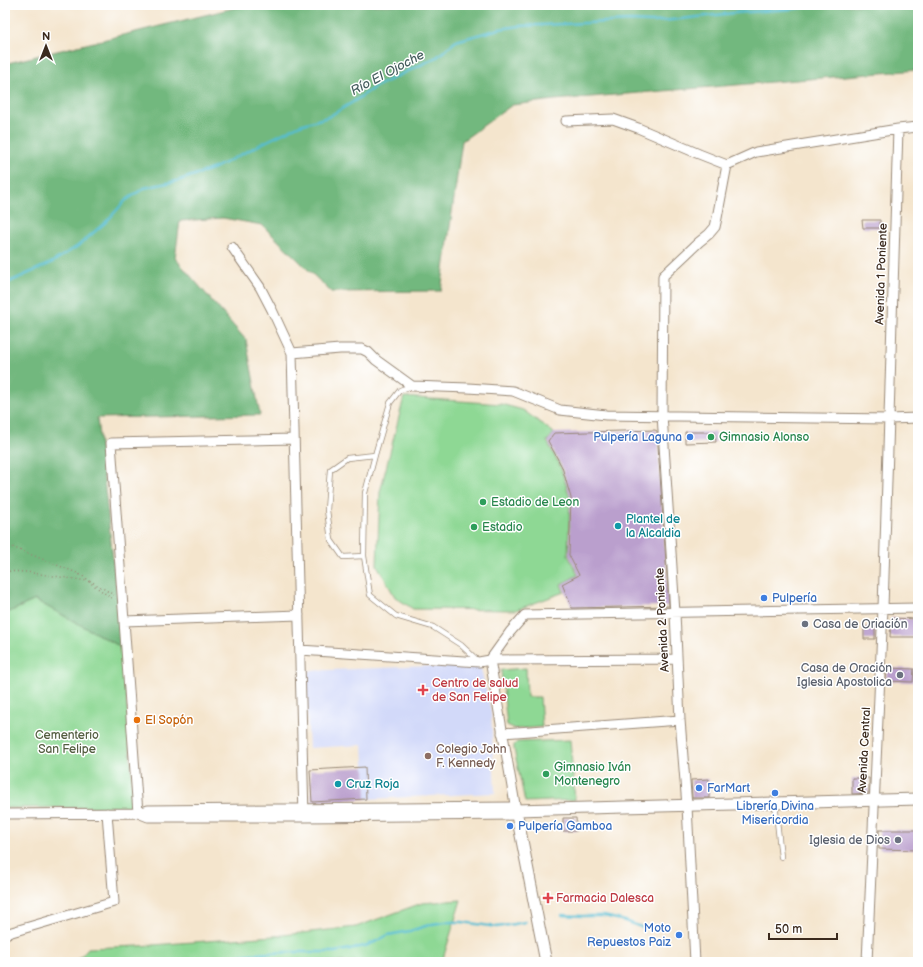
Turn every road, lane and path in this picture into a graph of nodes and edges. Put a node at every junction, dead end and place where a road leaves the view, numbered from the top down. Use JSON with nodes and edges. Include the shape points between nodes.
{"nodes":[{"id":1,"x":566,"y":121,"type":"dead end"},
{"id":2,"x":918,"y":127,"type":"edge"},
{"id":3,"x":898,"y":129,"type":"junction"},
{"id":4,"x":727,"y":165,"type":"junction"},
{"id":5,"x":232,"y":247,"type":"dead end"},
{"id":6,"x":292,"y":353,"type":"junction"},
{"id":7,"x":412,"y":386,"type":"junction"},
{"id":8,"x":662,"y":416,"type":"junction"},
{"id":9,"x":918,"y":418,"type":"edge"},
{"id":10,"x":889,"y":419,"type":"junction"},
{"id":11,"x":294,"y":439,"type":"junction"},
{"id":12,"x":375,"y":456,"type":"junction"},
{"id":13,"x":5,"y":545,"type":"edge"},
{"id":14,"x":364,"y":556,"type":"junction"},
{"id":15,"x":5,"y":571,"type":"edge"},
{"id":16,"x":123,"y":604,"type":"junction"},
{"id":17,"x":883,"y":608,"type":"junction"},
{"id":18,"x":918,"y":608,"type":"edge"},
{"id":19,"x":674,"y":613,"type":"junction"},
{"id":20,"x":299,"y":615,"type":"junction"},
{"id":21,"x":124,"y":621,"type":"junction"},
{"id":22,"x":300,"y":650,"type":"junction"},
{"id":23,"x":676,"y":659,"type":"junction"},
{"id":24,"x":490,"y":660,"type":"junction"},
{"id":25,"x":479,"y":662,"type":"junction"},
{"id":26,"x":680,"y":720,"type":"junction"},
{"id":27,"x":502,"y":732,"type":"junction"},
{"id":28,"x":918,"y":799,"type":"edge"},
{"id":29,"x":874,"y":800,"type":"junction"},
{"id":30,"x":774,"y":803,"type":"junction"},
{"id":31,"x":687,"y":806,"type":"junction"},
{"id":32,"x":516,"y":811,"type":"junction"},
{"id":33,"x":107,"y":813,"type":"junction"},
{"id":34,"x":138,"y":813,"type":"junction"},
{"id":35,"x":304,"y":813,"type":"junction"},
{"id":36,"x":5,"y":814,"type":"edge"},
{"id":37,"x":781,"y":857,"type":"dead end"},
{"id":38,"x":5,"y":934,"type":"edge"},
{"id":39,"x":546,"y":962,"type":"edge"},
{"id":40,"x":694,"y":962,"type":"edge"},
{"id":41,"x":867,"y":962,"type":"edge"}],
"edges":[{"from":1,"to":4,"type":"street","via":[[613,119]]},
{"from":2,"to":3,"type":"street"},
{"from":3,"to":4,"type":"street","via":[[756,152]]},
{"from":3,"to":10,"type":"street","name":"Avenida 1 Poniente"},
{"from":4,"to":8,"type":"street","name":"Avenida 2 Poniente","via":[[715,227],[663,276]]},
{"from":5,"to":6,"type":"street","via":[[260,287]]},
{"from":6,"to":7,"type":"street","via":[[362,349]]},
{"from":6,"to":11,"type":"street"},
{"from":7,"to":8,"type":"street","via":[[513,392],[560,410],[606,415]]},
{"from":7,"to":12,"type":"lane","via":[[400,390],[390,403]]},
{"from":8,"to":10,"type":"street"},
{"from":8,"to":19,"type":"street","name":"Avenida 2 Poniente"},
{"from":9,"to":10,"type":"street"},
{"from":10,"to":17,"type":"street","name":"Avenida Central"},
{"from":11,"to":16,"type":"street","via":[[111,443]]},
{"from":11,"to":20,"type":"street"},
{"from":12,"to":14,"type":"lane","via":[[365,493]]},
{"from":12,"to":14,"type":"lane","via":[[347,458],[330,470],[327,510],[331,540],[343,557]]},
{"from":13,"to":16,"type":"path","via":[[77,573]]},
{"from":14,"to":25,"type":"lane","via":[[370,595],[396,616],[432,627],[460,645]]},
{"from":15,"to":16,"type":"path","via":[[88,581]]},
{"from":16,"to":21,"type":"street"},
{"from":17,"to":18,"type":"street"},
{"from":17,"to":19,"type":"street"},
{"from":17,"to":29,"type":"street","name":"Avenida Central"},
{"from":19,"to":23,"type":"street","name":"Avenida 2 Poniente"},
{"from":19,"to":24,"type":"street","via":[[525,615]]},
{"from":20,"to":21,"type":"street"},
{"from":20,"to":22,"type":"street"},
{"from":21,"to":34,"type":"street"},
{"from":22,"to":25,"type":"street"},
{"from":22,"to":35,"type":"street"},
{"from":23,"to":24,"type":"street"},
{"from":23,"to":26,"type":"street","name":"Avenida 2 Poniente"},
{"from":24,"to":25,"type":"street"},
{"from":24,"to":27,"type":"street"},
{"from":26,"to":27,"type":"street"},
{"from":26,"to":31,"type":"street","name":"Avenida 2 Poniente"},
{"from":27,"to":32,"type":"street"},
{"from":28,"to":29,"type":"street"},
{"from":29,"to":30,"type":"street"},
{"from":29,"to":41,"type":"street","name":"Avenida Central"},
{"from":30,"to":31,"type":"street"},
{"from":30,"to":37,"type":"lane"},
{"from":31,"to":32,"type":"street"},
{"from":31,"to":40,"type":"street","name":"Avenida 2 Poniente"},
{"from":32,"to":35,"type":"street"},
{"from":32,"to":39,"type":"street"},
{"from":33,"to":34,"type":"street"},
{"from":33,"to":36,"type":"street"},
{"from":33,"to":38,"type":"street","via":[[114,902]]},
{"from":34,"to":35,"type":"street","via":[[148,810]]}]}
